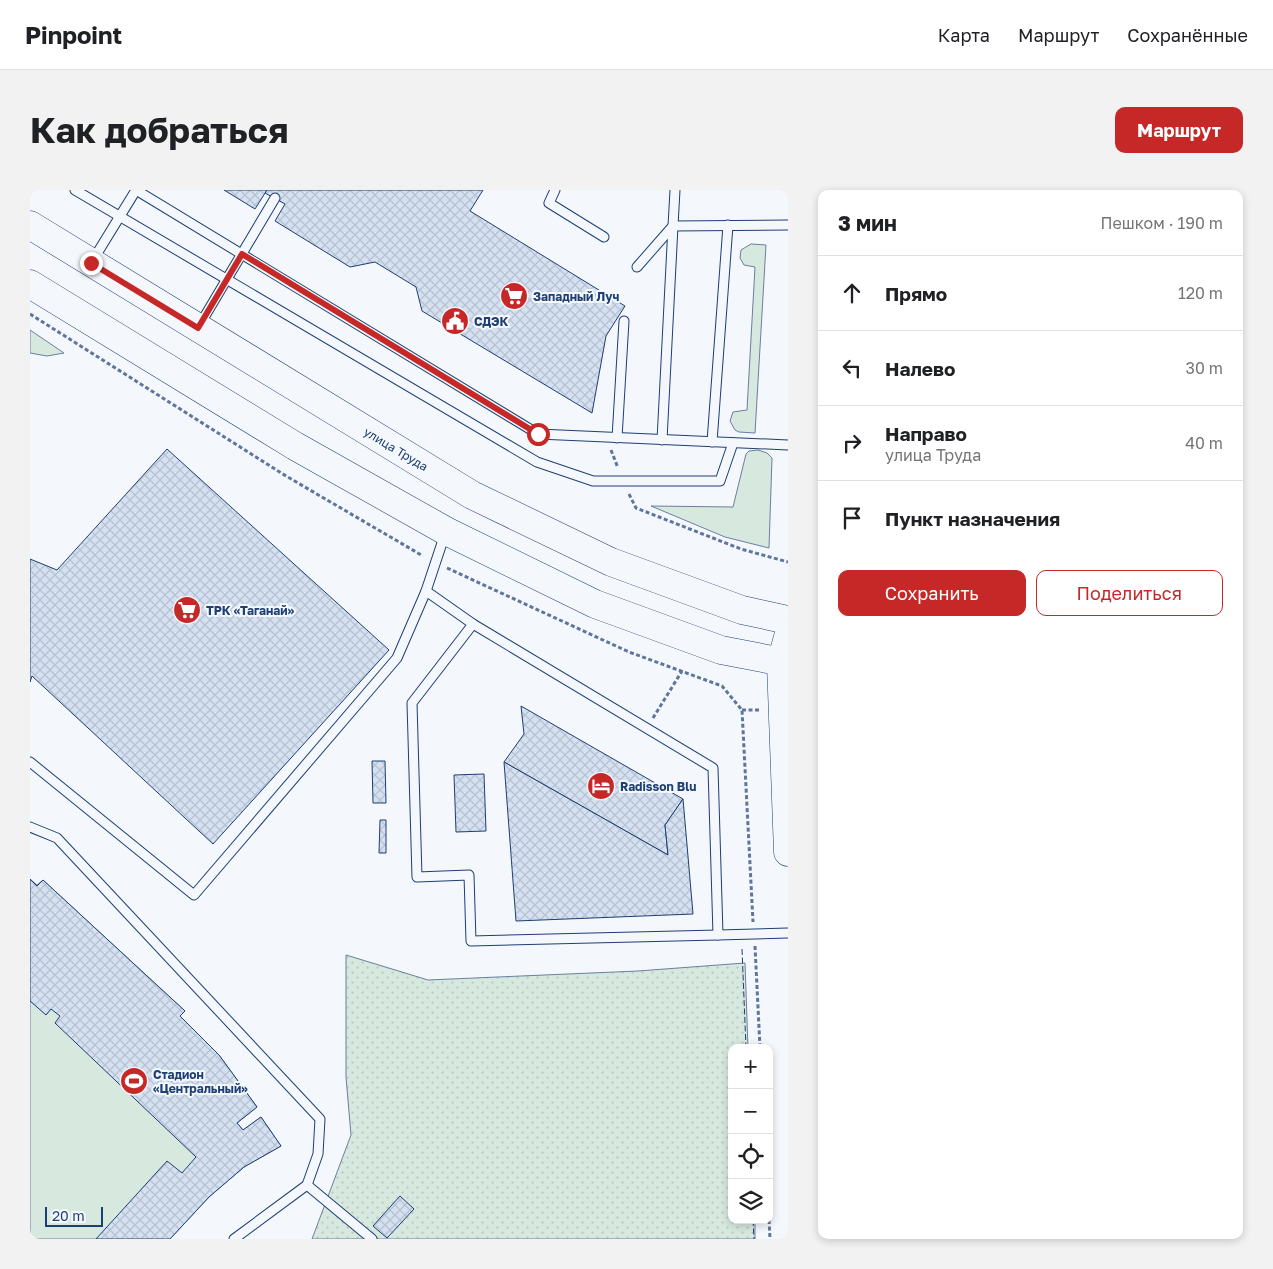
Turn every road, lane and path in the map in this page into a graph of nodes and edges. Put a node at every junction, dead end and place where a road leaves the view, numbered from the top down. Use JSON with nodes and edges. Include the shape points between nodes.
{"nodes":[{"id":1,"x":75,"y":190,"type":"edge"},
{"id":2,"x":136,"y":190,"type":"edge"},
{"id":3,"x":555,"y":190,"type":"edge"},
{"id":4,"x":675,"y":190,"type":"edge"},
{"id":5,"x":275,"y":198,"type":"dead end"},
{"id":6,"x":119,"y":217,"type":"junction"},
{"id":7,"x":30,"y":225,"type":"edge"},
{"id":8,"x":728,"y":225,"type":"junction"},
{"id":9,"x":788,"y":225,"type":"edge"},
{"id":10,"x":673,"y":226,"type":"junction"},
{"id":11,"x":604,"y":238,"type":"dead end"},
{"id":12,"x":242,"y":254,"type":"junction"},
{"id":13,"x":91,"y":263,"type":"junction"},
{"id":14,"x":637,"y":267,"type":"dead end"},
{"id":15,"x":227,"y":280,"type":"junction"},
{"id":16,"x":30,"y":284,"type":"edge"},
{"id":17,"x":624,"y":320,"type":"dead end"},
{"id":18,"x":198,"y":328,"type":"junction"},
{"id":19,"x":606,"y":438,"type":"junction"},
{"id":20,"x":616,"y":438,"type":"junction"},
{"id":21,"x":662,"y":440,"type":"junction"},
{"id":22,"x":712,"y":442,"type":"junction"},
{"id":23,"x":733,"y":443,"type":"junction"},
{"id":24,"x":788,"y":445,"type":"edge"},
{"id":25,"x":623,"y":481,"type":"junction"},
{"id":26,"x":446,"y":531,"type":"junction"},
{"id":27,"x":788,"y":562,"type":"edge"},
{"id":28,"x":426,"y":591,"type":"junction"},
{"id":29,"x":788,"y":620,"type":"edge"},
{"id":30,"x":473,"y":624,"type":"junction"},
{"id":31,"x":788,"y":637,"type":"edge"},
{"id":32,"x":784,"y":663,"type":"edge"},
{"id":33,"x":682,"y":671,"type":"dead end"},
{"id":34,"x":742,"y":710,"type":"dead end"},
{"id":35,"x":647,"y":728,"type":"junction"},
{"id":36,"x":30,"y":762,"type":"edge"},
{"id":37,"x":30,"y":827,"type":"edge"},
{"id":38,"x":788,"y":852,"type":"edge"},
{"id":39,"x":788,"y":933,"type":"edge"},
{"id":40,"x":718,"y":935,"type":"junction"},
{"id":41,"x":754,"y":935,"type":"junction"},
{"id":42,"x":760,"y":1044,"type":"edge"},
{"id":43,"x":307,"y":1185,"type":"junction"},
{"id":44,"x":769,"y":1224,"type":"edge"},
{"id":45,"x":234,"y":1239,"type":"edge"},
{"id":46,"x":372,"y":1239,"type":"edge"},
{"id":47,"x":770,"y":1239,"type":"edge"}],
"edges":[{"from":1,"to":6,"type":"lane"},
{"from":2,"to":6,"type":"lane"},
{"from":2,"to":12,"type":"lane"},
{"from":3,"to":11,"type":"lane","via":[[549,202]]},
{"from":4,"to":10,"type":"lane"},
{"from":5,"to":12,"type":"lane"},
{"from":6,"to":13,"type":"lane"},
{"from":6,"to":15,"type":"lane"},
{"from":7,"to":13,"type":"main road","name":"улица Труда"},
{"from":8,"to":9,"type":"lane"},
{"from":8,"to":10,"type":"lane"},
{"from":8,"to":22,"type":"lane"},
{"from":10,"to":14,"type":"lane"},
{"from":10,"to":21,"type":"lane"},
{"from":12,"to":15,"type":"lane"},
{"from":12,"to":19,"type":"lane","via":[[538,434]]},
{"from":13,"to":18,"type":"main road","name":"улица Труда"},
{"from":15,"to":18,"type":"lane"},
{"from":15,"to":25,"type":"lane","via":[[538,462],[593,481]]},
{"from":16,"to":26,"type":"main road","via":[[295,446]]},
{"from":17,"to":20,"type":"lane"},
{"from":18,"to":29,"type":"main road","name":"улица Труда","via":[[472,495],[611,562],[742,610]]},
{"from":19,"to":20,"type":"lane"},
{"from":19,"to":25,"type":"path"},
{"from":20,"to":21,"type":"lane"},
{"from":21,"to":22,"type":"lane"},
{"from":22,"to":23,"type":"lane"},
{"from":23,"to":24,"type":"lane"},
{"from":23,"to":25,"type":"lane","via":[[720,481]]},
{"from":25,"to":27,"type":"path","via":[[636,508],[742,549]]},
{"from":26,"to":28,"type":"lane"},
{"from":26,"to":32,"type":"main road","via":[[595,604],[721,650]]},
{"from":28,"to":30,"type":"lane"},
{"from":28,"to":36,"type":"lane","via":[[397,658],[194,895]]},
{"from":30,"to":35,"type":"lane"},
{"from":30,"to":40,"type":"lane","via":[[412,703],[418,877],[469,875],[471,941]]},
{"from":31,"to":32,"type":"main road"},
{"from":32,"to":38,"type":"main road"},
{"from":33,"to":35,"type":"path"},
{"from":34,"to":41,"type":"path"},
{"from":35,"to":40,"type":"lane","via":[[713,768]]},
{"from":37,"to":43,"type":"lane","via":[[58,838],[320,1119],[318,1154]]},
{"from":39,"to":41,"type":"lane"},
{"from":40,"to":41,"type":"lane"},
{"from":41,"to":42,"type":"path"},
{"from":43,"to":45,"type":"lane"},
{"from":43,"to":46,"type":"lane"},
{"from":44,"to":47,"type":"path"}]}
